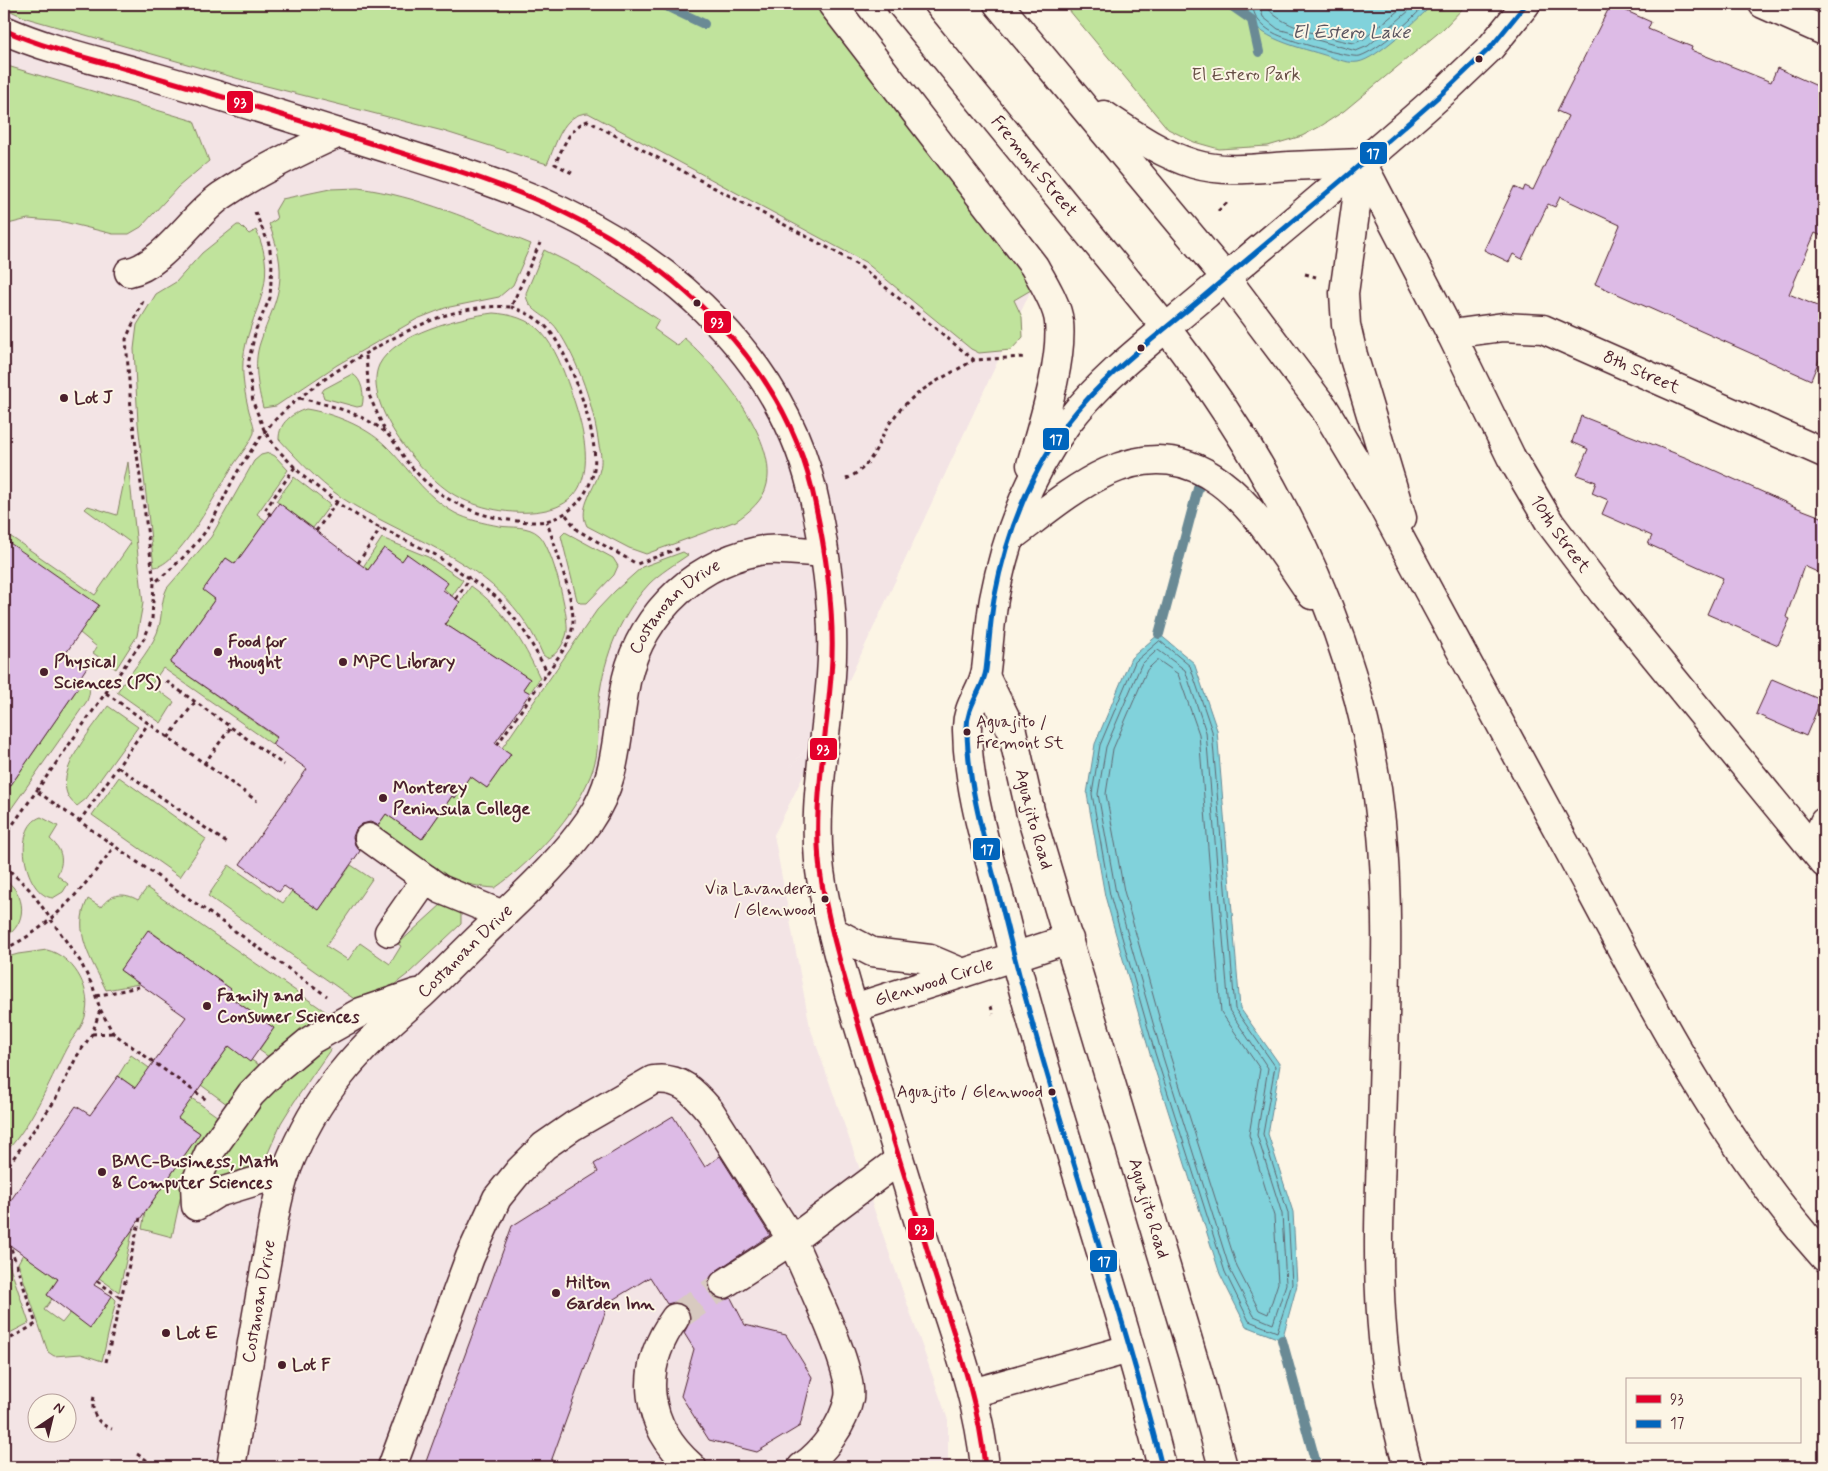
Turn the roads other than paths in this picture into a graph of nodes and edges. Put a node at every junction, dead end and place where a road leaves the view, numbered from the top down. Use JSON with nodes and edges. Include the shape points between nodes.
{"nodes":[{"id":1,"x":832,"y":4,"type":"edge"},
{"id":2,"x":901,"y":4,"type":"edge"},
{"id":3,"x":998,"y":4,"type":"edge"},
{"id":4,"x":1526,"y":4,"type":"edge"},
{"id":5,"x":1763,"y":4,"type":"edge"},
{"id":6,"x":4,"y":30,"type":"edge"},
{"id":7,"x":1824,"y":31,"type":"edge"},
{"id":8,"x":1078,"y":98,"type":"junction"},
{"id":9,"x":339,"y":133,"type":"junction"},
{"id":10,"x":1362,"y":163,"type":"junction"},
{"id":11,"x":129,"y":272,"type":"dead end"},
{"id":12,"x":1226,"y":278,"type":"junction"},
{"id":13,"x":1166,"y":328,"type":"junction"},
{"id":14,"x":1451,"y":334,"type":"junction"},
{"id":15,"x":1824,"y":453,"type":"edge"},
{"id":16,"x":1010,"y":538,"type":"junction"},
{"id":17,"x":823,"y":553,"type":"junction"},
{"id":18,"x":1418,"y":572,"type":"junction"},
{"id":19,"x":1341,"y":638,"type":"junction"},
{"id":20,"x":985,"y":676,"type":"junction"},
{"id":21,"x":1824,"y":822,"type":"edge"},
{"id":22,"x":369,"y":838,"type":"dead end"},
{"id":23,"x":1819,"y":856,"type":"edge"},
{"id":24,"x":426,"y":879,"type":"junction"},
{"id":25,"x":503,"y":915,"type":"junction"},
{"id":26,"x":832,"y":931,"type":"junction"},
{"id":27,"x":389,"y":932,"type":"dead end"},
{"id":28,"x":1069,"y":939,"type":"junction"},
{"id":29,"x":1014,"y":956,"type":"junction"},
{"id":30,"x":963,"y":973,"type":"junction"},
{"id":31,"x":426,"y":990,"type":"junction"},
{"id":32,"x":854,"y":1008,"type":"junction"},
{"id":33,"x":899,"y":1160,"type":"junction"},
{"id":34,"x":286,"y":1172,"type":"junction"},
{"id":35,"x":792,"y":1240,"type":"junction"},
{"id":36,"x":1824,"y":1257,"type":"edge"},
{"id":37,"x":724,"y":1284,"type":"tunnel mouth"},
{"id":38,"x":676,"y":1318,"type":"tunnel mouth"},
{"id":39,"x":1129,"y":1349,"type":"junction"},
{"id":40,"x":972,"y":1392,"type":"junction"},
{"id":41,"x":231,"y":1467,"type":"edge"},
{"id":42,"x":392,"y":1467,"type":"edge"},
{"id":43,"x":692,"y":1467,"type":"edge"},
{"id":44,"x":802,"y":1467,"type":"edge"},
{"id":45,"x":984,"y":1467,"type":"edge"},
{"id":46,"x":1162,"y":1467,"type":"edge"},
{"id":47,"x":1223,"y":1467,"type":"edge"},
{"id":48,"x":1408,"y":1467,"type":"edge"}],
"edges":[{"from":1,"to":16,"type":"main road","via":[[1034,266],[1060,320],[1051,384]]},
{"from":2,"to":13,"type":"main road","name":"Fremont Street"},
{"from":3,"to":8,"type":"main road"},
{"from":4,"to":10,"type":"main road","via":[[1491,47]]},
{"from":5,"to":7,"type":"main road"},
{"from":6,"to":9,"type":"main road"},
{"from":8,"to":10,"type":"main road","via":[[1142,141],[1196,165],[1253,169]]},
{"from":8,"to":12,"type":"main road"},
{"from":9,"to":11,"type":"main road","via":[[292,154],[241,183],[201,212],[152,263],[142,270]]},
{"from":9,"to":17,"type":"main road","via":[[479,178],[557,209],[620,244],[666,275],[731,334],[759,370],[777,401],[803,458]]},
{"from":10,"to":12,"type":"main road"},
{"from":10,"to":14,"type":"main road","name":"10th Street"},
{"from":10,"to":18,"type":"main road","via":[[1344,293],[1346,325]]},
{"from":12,"to":13,"type":"main road"},
{"from":12,"to":18,"type":"main road","via":[[1329,416]]},
{"from":13,"to":16,"type":"main road","via":[[1105,382],[1070,420],[1038,470]]},
{"from":13,"to":19,"type":"main road","name":"Fremont Street","via":[[1205,379],[1266,476],[1316,574]]},
{"from":14,"to":15,"type":"main road","name":"8th Street","via":[[1503,327],[1542,329]]},
{"from":14,"to":23,"type":"main road","name":"10th Street","via":[[1511,457],[1550,523],[1603,593]]},
{"from":16,"to":19,"type":"main road","via":[[1073,492],[1107,472],[1143,460],[1180,462],[1220,481],[1251,510]]},
{"from":16,"to":20,"type":"main road","via":[[995,596]]},
{"from":17,"to":25,"type":"main road","name":"Costanoan Drive","via":[[758,551],[707,572],[665,603],[649,623],[635,650],[624,690],[613,771],[604,794],[573,841]]},
{"from":17,"to":26,"type":"main road","via":[[833,630],[818,832],[820,872]]},
{"from":18,"to":36,"type":"main road","via":[[1686,1068],[1753,1169],[1799,1230]]},
{"from":19,"to":48,"type":"main road","via":[[1361,708],[1381,821],[1386,932],[1381,1302],[1388,1377]]},
{"from":20,"to":28,"type":"main road","name":"Aguajito Road","via":[[1012,731],[1032,819]]},
{"from":20,"to":29,"type":"main road","via":[[973,698],[966,726],[974,792]]},
{"from":21,"to":23,"type":"main road"},
{"from":22,"to":24,"type":"main road"},
{"from":24,"to":25,"type":"main road","via":[[440,889]]},
{"from":24,"to":27,"type":"main road"},
{"from":25,"to":31,"type":"main road","name":"Costanoan Drive"},
{"from":26,"to":30,"type":"main road","via":[[872,952],[930,959]]},
{"from":26,"to":32,"type":"main road"},
{"from":28,"to":29,"type":"main road","name":"Glenwood Circle"},
{"from":28,"to":47,"type":"main road","name":"Aguajito Road"},
{"from":29,"to":30,"type":"main road","name":"Glenwood Circle"},
{"from":29,"to":39,"type":"main road"},
{"from":30,"to":32,"type":"main road","name":"Glenwood Circle"},
{"from":31,"to":34,"type":"main road","name":"Costanoan Drive","via":[[341,1073],[312,1116]]},
{"from":31,"to":34,"type":"main road","via":[[361,1012],[311,1040],[276,1069],[251,1094],[209,1153],[195,1184],[196,1206],[217,1193]]},
{"from":32,"to":33,"type":"main road","name":"Glenwood Circle"},
{"from":33,"to":35,"type":"main road"},
{"from":33,"to":40,"type":"main road","name":"Glenwood Circle"},
{"from":34,"to":41,"type":"main road","name":"Costanoan Drive","via":[[257,1310]]},
{"from":35,"to":37,"type":"main road"},
{"from":35,"to":42,"type":"main road","via":[[733,1144],[695,1092],[680,1082],[664,1078],[653,1080],[544,1146],[518,1171],[497,1198],[470,1257]]},
{"from":35,"to":44,"type":"main road","via":[[846,1370],[849,1398],[839,1424],[823,1447]]},
{"from":38,"to":43,"type":"main road","via":[[665,1331],[656,1352],[650,1377],[652,1404],[662,1432],[678,1456]]},
{"from":39,"to":40,"type":"main road"},
{"from":39,"to":46,"type":"main road"},
{"from":40,"to":45,"type":"main road","name":"Glenwood Circle"}]}
